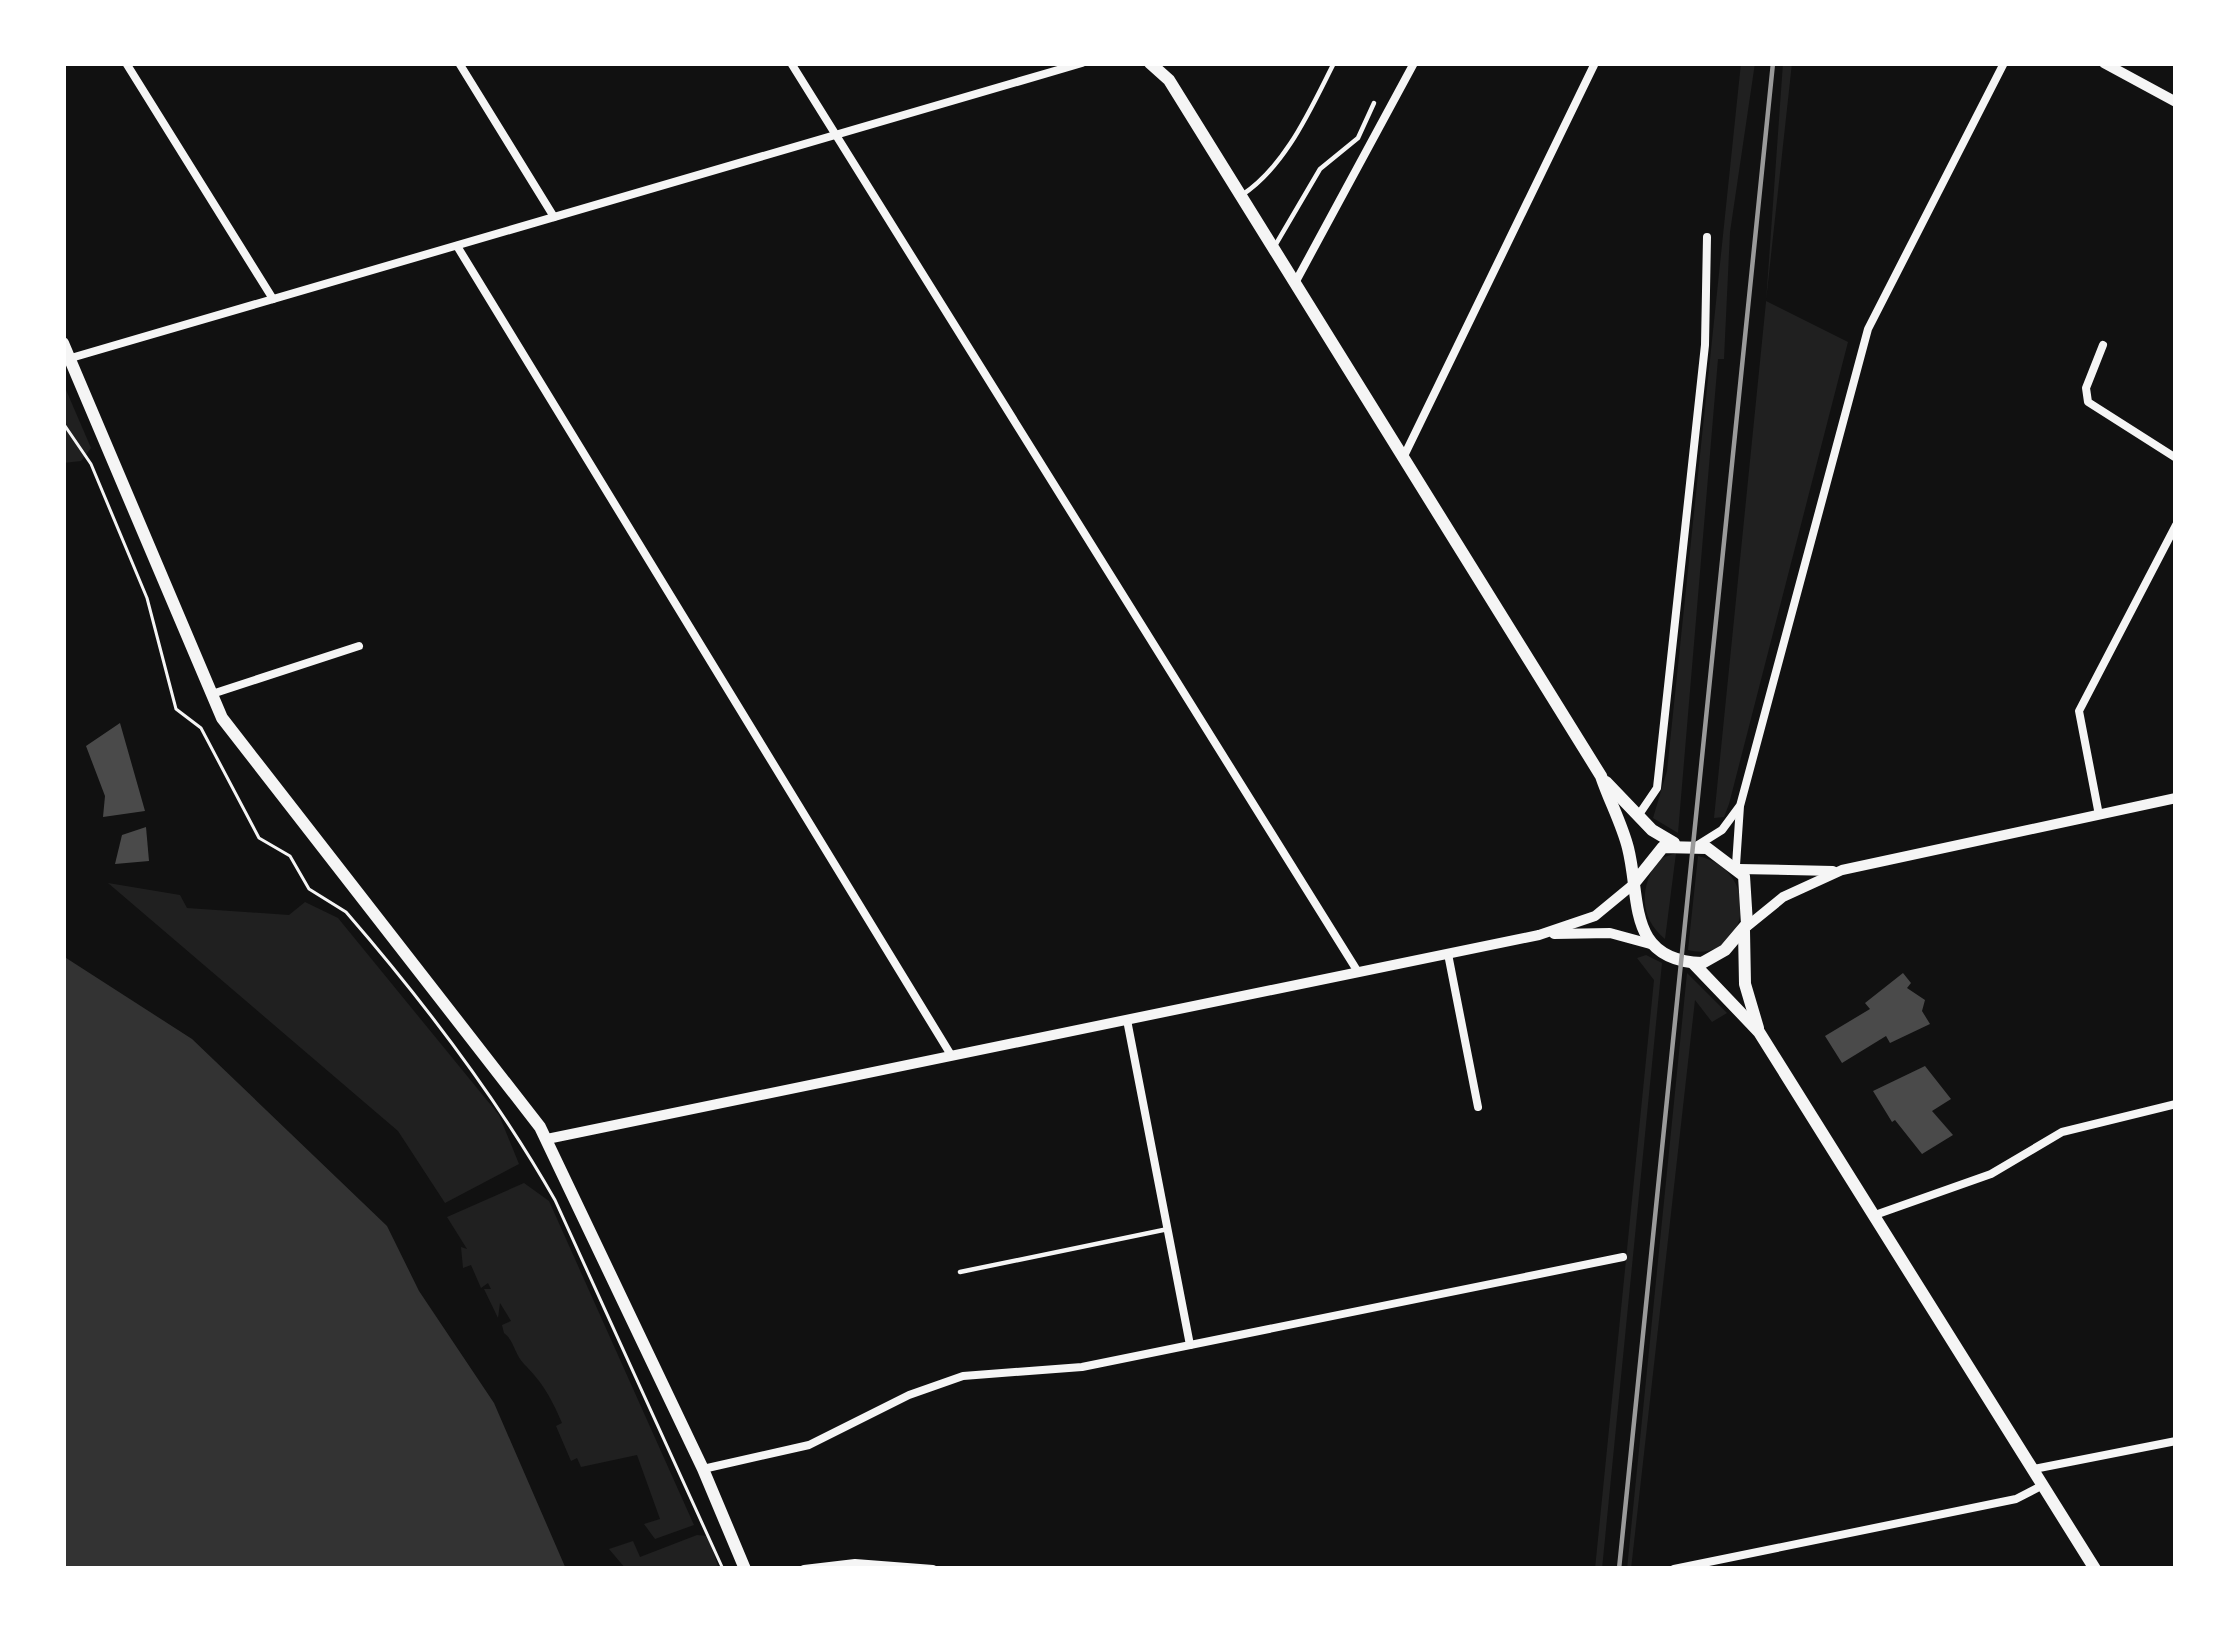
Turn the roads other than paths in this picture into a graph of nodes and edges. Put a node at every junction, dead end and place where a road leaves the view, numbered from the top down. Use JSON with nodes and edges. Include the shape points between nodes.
{"nodes":[{"id":1,"x":125,"y":63,"type":"edge"},
{"id":2,"x":459,"y":63,"type":"edge"},
{"id":3,"x":790,"y":63,"type":"edge"},
{"id":4,"x":1082,"y":63,"type":"edge"},
{"id":5,"x":1150,"y":63,"type":"edge"},
{"id":6,"x":1165,"y":63,"type":"edge"},
{"id":7,"x":1334,"y":63,"type":"edge"},
{"id":8,"x":1414,"y":63,"type":"edge"},
{"id":9,"x":1595,"y":63,"type":"edge"},
{"id":10,"x":2004,"y":63,"type":"edge"},
{"id":11,"x":2104,"y":63,"type":"edge"},
{"id":12,"x":1169,"y":80,"type":"junction"},
{"id":13,"x":2176,"y":102,"type":"edge"},
{"id":14,"x":1374,"y":103,"type":"dead end"},
{"id":15,"x":836,"y":135,"type":"junction"},
{"id":16,"x":1240,"y":196,"type":"junction"},
{"id":17,"x":554,"y":217,"type":"junction"},
{"id":18,"x":1708,"y":237,"type":"dead end"},
{"id":19,"x":457,"y":246,"type":"junction"},
{"id":20,"x":1274,"y":248,"type":"junction"},
{"id":21,"x":1295,"y":283,"type":"junction"},
{"id":22,"x":272,"y":299,"type":"junction"},
{"id":23,"x":63,"y":343,"type":"edge"},
{"id":24,"x":2103,"y":345,"type":"dead end"},
{"id":25,"x":70,"y":358,"type":"junction"},
{"id":26,"x":1404,"y":457,"type":"junction"},
{"id":27,"x":2176,"y":458,"type":"edge"},
{"id":28,"x":2176,"y":525,"type":"edge"},
{"id":29,"x":359,"y":646,"type":"dead end"},
{"id":30,"x":211,"y":695,"type":"junction"},
{"id":31,"x":1600,"y":776,"type":"junction"},
{"id":32,"x":2176,"y":798,"type":"edge"},
{"id":33,"x":1740,"y":806,"type":"junction"},
{"id":34,"x":2099,"y":814,"type":"junction"},
{"id":35,"x":1639,"y":816,"type":"junction"},
{"id":36,"x":1621,"y":828,"type":"junction"},
{"id":37,"x":1678,"y":844,"type":"junction"},
{"id":38,"x":1696,"y":846,"type":"junction"},
{"id":39,"x":1737,"y":867,"type":"junction"},
{"id":40,"x":1843,"y":870,"type":"junction"},
{"id":41,"x":1635,"y":882,"type":"junction"},
{"id":42,"x":1745,"y":929,"type":"junction"},
{"id":43,"x":1539,"y":935,"type":"junction"},
{"id":44,"x":1658,"y":947,"type":"junction"},
{"id":45,"x":1448,"y":954,"type":"junction"},
{"id":46,"x":1688,"y":961,"type":"junction"},
{"id":47,"x":1358,"y":972,"type":"junction"},
{"id":48,"x":1127,"y":1020,"type":"junction"},
{"id":49,"x":1760,"y":1032,"type":"junction"},
{"id":50,"x":951,"y":1055,"type":"junction"},
{"id":51,"x":2176,"y":1104,"type":"edge"},
{"id":52,"x":1478,"y":1107,"type":"dead end"},
{"id":53,"x":547,"y":1139,"type":"junction"},
{"id":54,"x":1874,"y":1215,"type":"junction"},
{"id":55,"x":1168,"y":1229,"type":"junction"},
{"id":56,"x":1623,"y":1257,"type":"dead end"},
{"id":57,"x":960,"y":1272,"type":"dead end"},
{"id":58,"x":1190,"y":1345,"type":"junction"},
{"id":59,"x":2176,"y":1441,"type":"edge"},
{"id":60,"x":704,"y":1469,"type":"junction"},
{"id":61,"x":2033,"y":1470,"type":"junction"},
{"id":62,"x":2043,"y":1485,"type":"junction"},
{"id":63,"x":745,"y":1569,"type":"edge"},
{"id":64,"x":804,"y":1569,"type":"edge"},
{"id":65,"x":933,"y":1569,"type":"edge"},
{"id":66,"x":1675,"y":1569,"type":"edge"},
{"id":67,"x":2095,"y":1569,"type":"edge"}],
"edges":[{"from":1,"to":22,"type":"street"},
{"from":2,"to":17,"type":"street"},
{"from":3,"to":15,"type":"street"},
{"from":4,"to":15,"type":"street"},
{"from":5,"to":12,"type":"main road"},
{"from":6,"to":12,"type":"main road"},
{"from":7,"to":16,"type":"lane","via":[[1305,119],[1259,183]]},
{"from":8,"to":21,"type":"street"},
{"from":9,"to":26,"type":"street"},
{"from":10,"to":33,"type":"street","via":[[1868,329]]},
{"from":11,"to":13,"type":"street"},
{"from":12,"to":16,"type":"main road"},
{"from":14,"to":20,"type":"lane","via":[[1351,147],[1320,169]]},
{"from":15,"to":17,"type":"street"},
{"from":15,"to":47,"type":"street"},
{"from":16,"to":20,"type":"main road"},
{"from":17,"to":19,"type":"street"},
{"from":18,"to":35,"type":"street","via":[[1705,345],[1658,788]]},
{"from":19,"to":22,"type":"street"},
{"from":19,"to":50,"type":"street"},
{"from":20,"to":21,"type":"main road"},
{"from":21,"to":26,"type":"main road"},
{"from":22,"to":25,"type":"street"},
{"from":23,"to":25,"type":"main road"},
{"from":24,"to":27,"type":"street","via":[[2088,402]]},
{"from":25,"to":30,"type":"main road"},
{"from":26,"to":31,"type":"main road"},
{"from":28,"to":34,"type":"street","via":[[2079,711]]},
{"from":29,"to":30,"type":"street"},
{"from":30,"to":53,"type":"main road","via":[[234,736]]},
{"from":31,"to":35,"type":"main road"},
{"from":31,"to":36,"type":"main road"},
{"from":32,"to":34,"type":"street"},
{"from":33,"to":38,"type":"street"},
{"from":33,"to":39,"type":"street"},
{"from":34,"to":40,"type":"street"},
{"from":35,"to":36,"type":"main road"},
{"from":35,"to":37,"type":"main road"},
{"from":36,"to":41,"type":"main road"},
{"from":37,"to":38,"type":"main road"},
{"from":37,"to":41,"type":"main road","via":[[1657,851]]},
{"from":38,"to":39,"type":"main road"},
{"from":39,"to":40,"type":"street"},
{"from":39,"to":42,"type":"main road","via":[[1749,894]]},
{"from":40,"to":42,"type":"street","via":[[1783,897]]},
{"from":41,"to":43,"type":"street","via":[[1595,916]]},
{"from":41,"to":44,"type":"main road","via":[[1639,922]]},
{"from":42,"to":46,"type":"main road","via":[[1712,959]]},
{"from":42,"to":49,"type":"main road","via":[[1745,984]]},
{"from":43,"to":44,"type":"street","via":[[1610,933]]},
{"from":43,"to":45,"type":"street"},
{"from":44,"to":46,"type":"main road"},
{"from":45,"to":47,"type":"street"},
{"from":45,"to":52,"type":"street"},
{"from":46,"to":49,"type":"main road"},
{"from":47,"to":48,"type":"street"},
{"from":48,"to":50,"type":"street"},
{"from":48,"to":55,"type":"street"},
{"from":49,"to":54,"type":"main road"},
{"from":50,"to":53,"type":"street"},
{"from":51,"to":54,"type":"street","via":[[2079,1126],[1979,1180]]},
{"from":53,"to":60,"type":"main road"},
{"from":54,"to":61,"type":"main road"},
{"from":55,"to":57,"type":"lane"},
{"from":55,"to":58,"type":"street"},
{"from":56,"to":58,"type":"street"},
{"from":58,"to":60,"type":"street","via":[[1082,1367],[963,1376],[809,1445]]},
{"from":59,"to":61,"type":"street"},
{"from":60,"to":63,"type":"main road"},
{"from":61,"to":62,"type":"main road"},
{"from":62,"to":66,"type":"street","via":[[2016,1499]]},
{"from":62,"to":67,"type":"main road"},
{"from":64,"to":65,"type":"street"}]}
